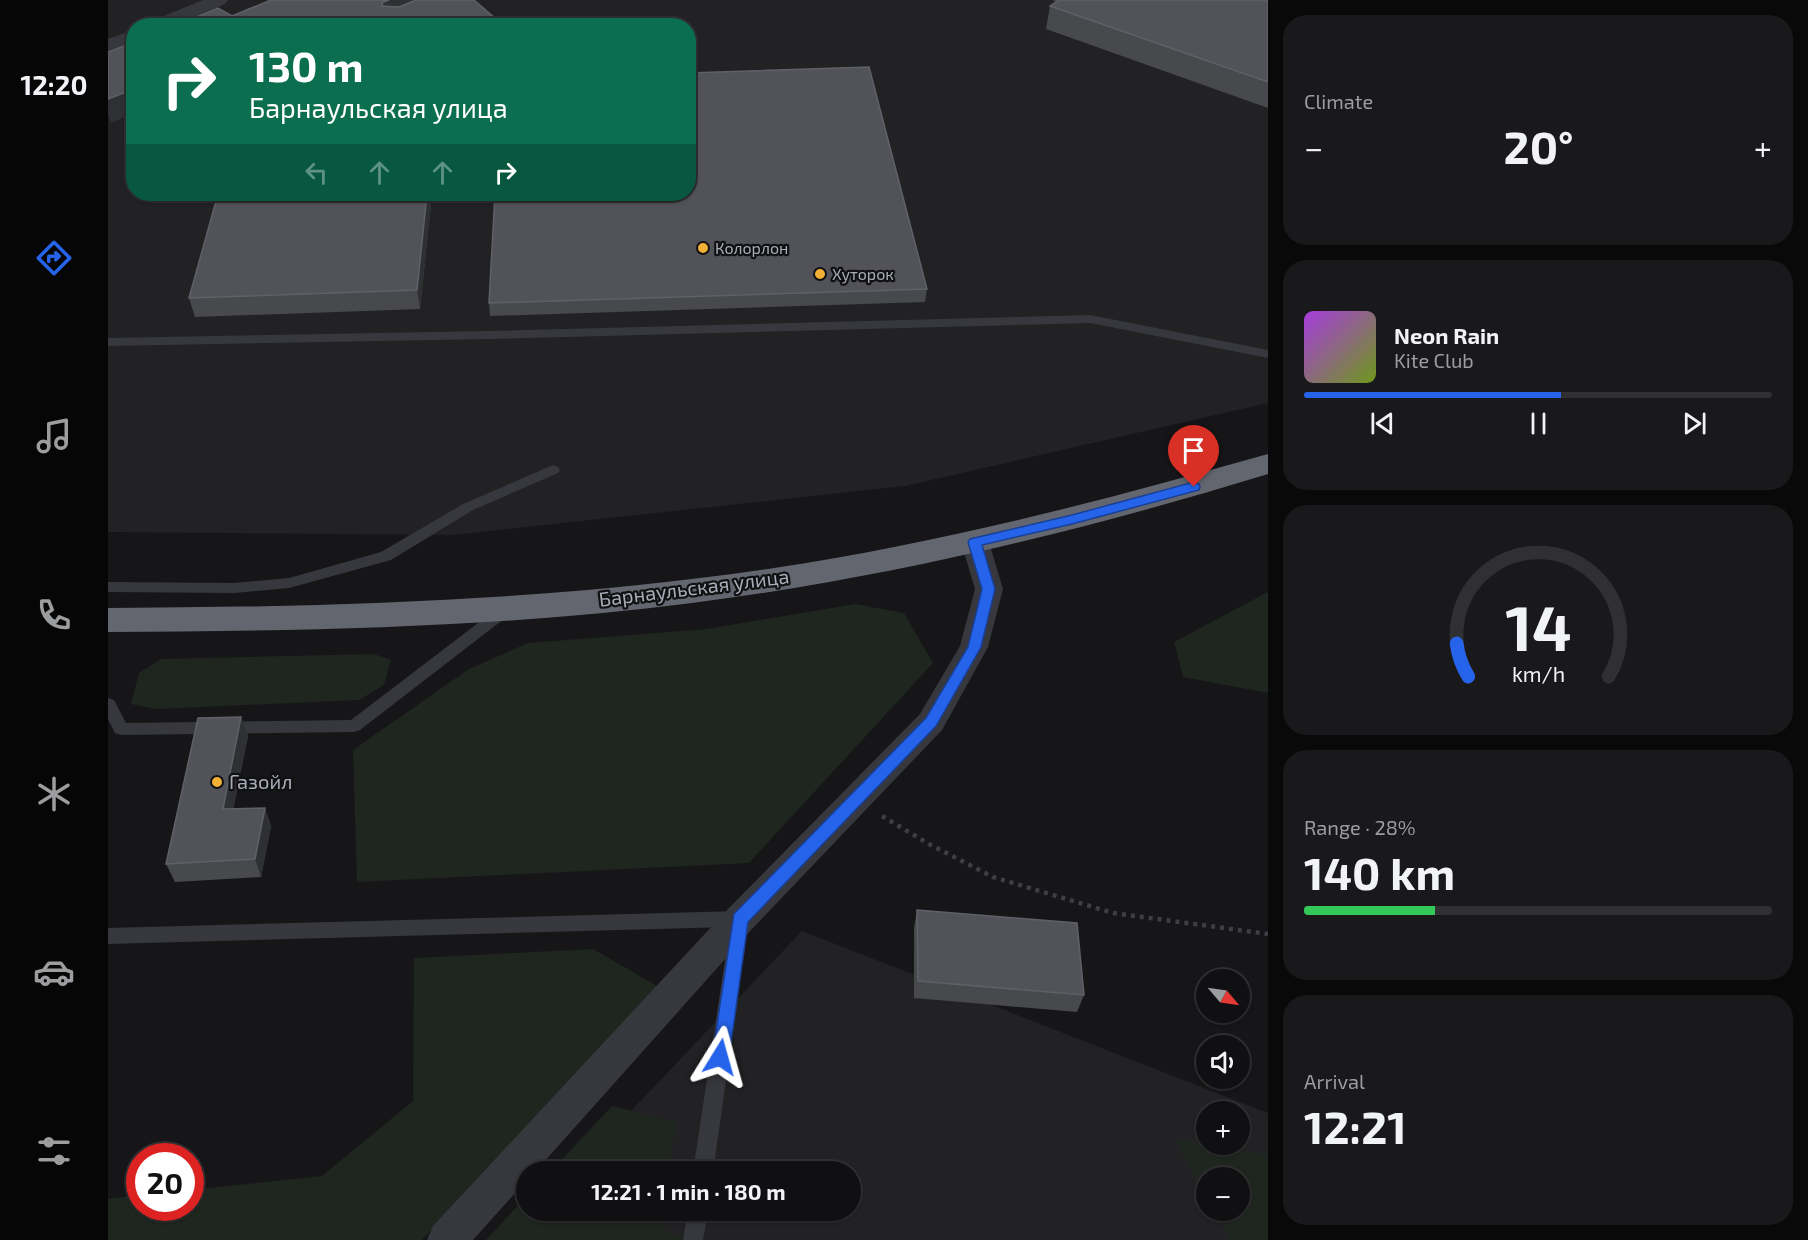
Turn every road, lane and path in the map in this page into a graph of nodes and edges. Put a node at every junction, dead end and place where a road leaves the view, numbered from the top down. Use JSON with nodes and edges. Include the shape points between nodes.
{"nodes":[{"id":1,"x":212,"y":6,"type":"edge"},
{"id":2,"x":178,"y":18,"type":"edge"},
{"id":3,"x":126,"y":37,"type":"edge"},
{"id":4,"x":108,"y":45,"type":"edge"},
{"id":5,"x":108,"y":342,"type":"edge"},
{"id":6,"x":1268,"y":354,"type":"edge"},
{"id":7,"x":1268,"y":464,"type":"edge"},
{"id":8,"x":552,"y":470,"type":"dead end"},
{"id":9,"x":975,"y":542,"type":"junction"},
{"id":10,"x":108,"y":587,"type":"edge"},
{"id":11,"x":506,"y":609,"type":"junction"},
{"id":12,"x":108,"y":620,"type":"edge"},
{"id":13,"x":108,"y":704,"type":"edge"},
{"id":14,"x":856,"y":800,"type":"junction"},
{"id":15,"x":740,"y":919,"type":"junction"},
{"id":16,"x":1268,"y":934,"type":"edge"},
{"id":17,"x":108,"y":936,"type":"edge"},
{"id":18,"x":705,"y":1161,"type":"edge"},
{"id":19,"x":696,"y":1221,"type":"edge"},
{"id":20,"x":447,"y":1240,"type":"edge"},
{"id":21,"x":693,"y":1240,"type":"edge"}],
"edges":[{"from":1,"to":2,"type":"street"},
{"from":3,"to":4,"type":"street"},
{"from":5,"to":6,"type":"lane","via":[[1090,319]]},
{"from":7,"to":9,"type":"highway","name":"Барнаульская улица","via":[[1072,520]]},
{"from":8,"to":10,"type":"lane","via":[[468,507],[386,556],[289,583],[235,588]]},
{"from":9,"to":11,"type":"highway","name":"Барнаульская улица","via":[[773,580]]},
{"from":9,"to":14,"type":"street","via":[[989,589],[974,647],[931,722]]},
{"from":11,"to":12,"type":"highway","name":"Барнаульская улица"},
{"from":11,"to":13,"type":"lane","via":[[354,726],[121,729]]},
{"from":14,"to":15,"type":"street"},
{"from":14,"to":16,"type":"path","via":[[993,877],[1113,913]]},
{"from":15,"to":17,"type":"lane"},
{"from":15,"to":18,"type":"lane"},
{"from":15,"to":20,"type":"street"},
{"from":19,"to":21,"type":"lane"}]}
